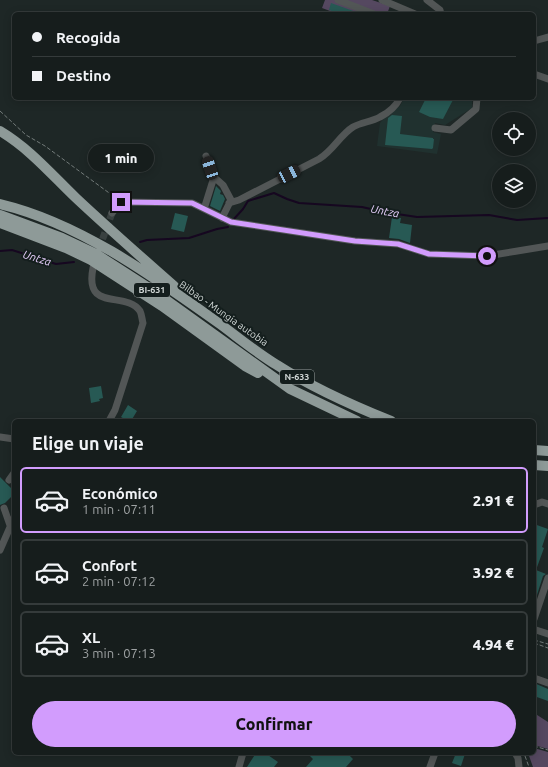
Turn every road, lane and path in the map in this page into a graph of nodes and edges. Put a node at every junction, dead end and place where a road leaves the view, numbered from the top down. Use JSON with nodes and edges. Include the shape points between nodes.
{"nodes":[{"id":1,"x":338,"y":0,"type":"edge"},
{"id":2,"x":382,"y":0,"type":"edge"},
{"id":3,"x":427,"y":0,"type":"edge"},
{"id":4,"x":369,"y":12,"type":"edge"},
{"id":5,"x":410,"y":12,"type":"edge"},
{"id":6,"x":440,"y":12,"type":"edge"},
{"id":7,"x":548,"y":37,"type":"edge"},
{"id":8,"x":536,"y":40,"type":"edge"},
{"id":9,"x":536,"y":75,"type":"edge"},
{"id":10,"x":548,"y":79,"type":"edge"},
{"id":11,"x":399,"y":100,"type":"edge"},
{"id":12,"x":477,"y":100,"type":"edge"},
{"id":13,"x":0,"y":111,"type":"edge"},
{"id":14,"x":435,"y":128,"type":"dead end"},
{"id":15,"x":0,"y":132,"type":"edge"},
{"id":16,"x":206,"y":156,"type":"dead end"},
{"id":17,"x":214,"y":177,"type":"junction"},
{"id":18,"x":121,"y":202,"type":"junction"},
{"id":19,"x":229,"y":203,"type":"junction"},
{"id":20,"x":0,"y":204,"type":"edge"},
{"id":21,"x":204,"y":209,"type":"junction"},
{"id":22,"x":112,"y":213,"type":"tunnel mouth"},
{"id":23,"x":0,"y":216,"type":"edge"},
{"id":24,"x":222,"y":218,"type":"junction"},
{"id":25,"x":0,"y":223,"type":"edge"},
{"id":26,"x":548,"y":246,"type":"edge"},
{"id":27,"x":93,"y":268,"type":"dead end"},
{"id":28,"x":212,"y":319,"type":"junction"},
{"id":29,"x":290,"y":389,"type":"junction"},
{"id":30,"x":110,"y":419,"type":"edge"},
{"id":31,"x":353,"y":419,"type":"edge"},
{"id":32,"x":386,"y":419,"type":"edge"},
{"id":33,"x":1,"y":435,"type":"edge"},
{"id":34,"x":12,"y":438,"type":"edge"},
{"id":35,"x":536,"y":450,"type":"edge"},
{"id":36,"x":548,"y":451,"type":"edge"},
{"id":37,"x":536,"y":465,"type":"edge"},
{"id":38,"x":548,"y":466,"type":"edge"},
{"id":39,"x":12,"y":476,"type":"edge"},
{"id":40,"x":9,"y":480,"type":"dead end"},
{"id":41,"x":536,"y":504,"type":"edge"},
{"id":42,"x":548,"y":504,"type":"edge"},
{"id":43,"x":4,"y":508,"type":"dead end"},
{"id":44,"x":12,"y":525,"type":"edge"},
{"id":45,"x":11,"y":528,"type":"junction"},
{"id":46,"x":0,"y":550,"type":"edge"},
{"id":47,"x":548,"y":578,"type":"edge"},
{"id":48,"x":548,"y":593,"type":"edge"},
{"id":49,"x":536,"y":621,"type":"edge"},
{"id":50,"x":536,"y":623,"type":"edge"},
{"id":51,"x":536,"y":626,"type":"edge"},
{"id":52,"x":548,"y":634,"type":"edge"},
{"id":53,"x":536,"y":641,"type":"edge"},
{"id":54,"x":536,"y":644,"type":"edge"},
{"id":55,"x":548,"y":644,"type":"edge"},
{"id":56,"x":548,"y":648,"type":"edge"},
{"id":57,"x":536,"y":679,"type":"edge"},
{"id":58,"x":548,"y":683,"type":"edge"},
{"id":59,"x":536,"y":747,"type":"edge"},
{"id":60,"x":548,"y":750,"type":"edge"},
{"id":61,"x":242,"y":755,"type":"edge"},
{"id":62,"x":434,"y":755,"type":"edge"},
{"id":63,"x":516,"y":755,"type":"edge"},
{"id":64,"x":524,"y":755,"type":"edge"},
{"id":65,"x":239,"y":767,"type":"edge"},
{"id":66,"x":430,"y":767,"type":"edge"},
{"id":67,"x":519,"y":767,"type":"edge"},
{"id":68,"x":529,"y":767,"type":"edge"}],
"edges":[{"from":1,"to":4,"type":"street"},
{"from":2,"to":5,"type":"street"},
{"from":3,"to":6,"type":"street"},
{"from":7,"to":8,"type":"street"},
{"from":9,"to":10,"type":"street"},
{"from":11,"to":19,"type":"street","via":[[379,118],[352,127],[326,156]]},
{"from":12,"to":14,"type":"street","via":[[476,109],[451,130]]},
{"from":13,"to":18,"type":"path","via":[[26,135]]},
{"from":15,"to":28,"type":"highway","via":[[34,156],[118,237]]},
{"from":16,"to":17,"type":"street"},
{"from":17,"to":19,"type":"street","via":[[223,185],[231,200]]},
{"from":17,"to":21,"type":"street"},
{"from":18,"to":21,"type":"street","via":[[192,203]]},
{"from":18,"to":22,"type":"street"},
{"from":19,"to":24,"type":"street"},
{"from":20,"to":28,"type":"highway","name":"Bilbao - Mungia autobia","number":"BI-631","via":[[40,218],[99,244]]},
{"from":21,"to":24,"type":"street"},
{"from":23,"to":29,"type":"highway","number":"BI-631","via":[[62,238],[96,254],[155,292]]},
{"from":24,"to":26,"type":"street","via":[[231,222],[307,235],[398,244],[429,254],[487,256]]},
{"from":25,"to":29,"type":"highway","number":"N-633","via":[[92,260],[162,306],[245,366]]},
{"from":27,"to":30,"type":"street","via":[[91,278],[95,291],[107,299],[123,301],[135,307],[140,312],[143,323]]},
{"from":28,"to":32,"type":"highway","name":"Bilbao - Mungia autobia","number":"N-633","via":[[276,365],[361,409]]},
{"from":29,"to":31,"type":"highway","number":"N-633"},
{"from":33,"to":34,"type":"street"},
{"from":35,"to":36,"type":"highway"},
{"from":37,"to":38,"type":"highway"},
{"from":39,"to":40,"type":"street"},
{"from":41,"to":42,"type":"street","via":[[542,502]]},
{"from":43,"to":45,"type":"street"},
{"from":44,"to":45,"type":"street"},
{"from":45,"to":46,"type":"street"},
{"from":47,"to":49,"type":"street"},
{"from":48,"to":50,"type":"street"},
{"from":51,"to":52,"type":"street"},
{"from":53,"to":55,"type":"path"},
{"from":54,"to":56,"type":"path"},
{"from":57,"to":58,"type":"street"},
{"from":59,"to":60,"type":"path"},
{"from":61,"to":65,"type":"street"},
{"from":62,"to":66,"type":"street"},
{"from":63,"to":67,"type":"street"},
{"from":64,"to":68,"type":"path"}]}
